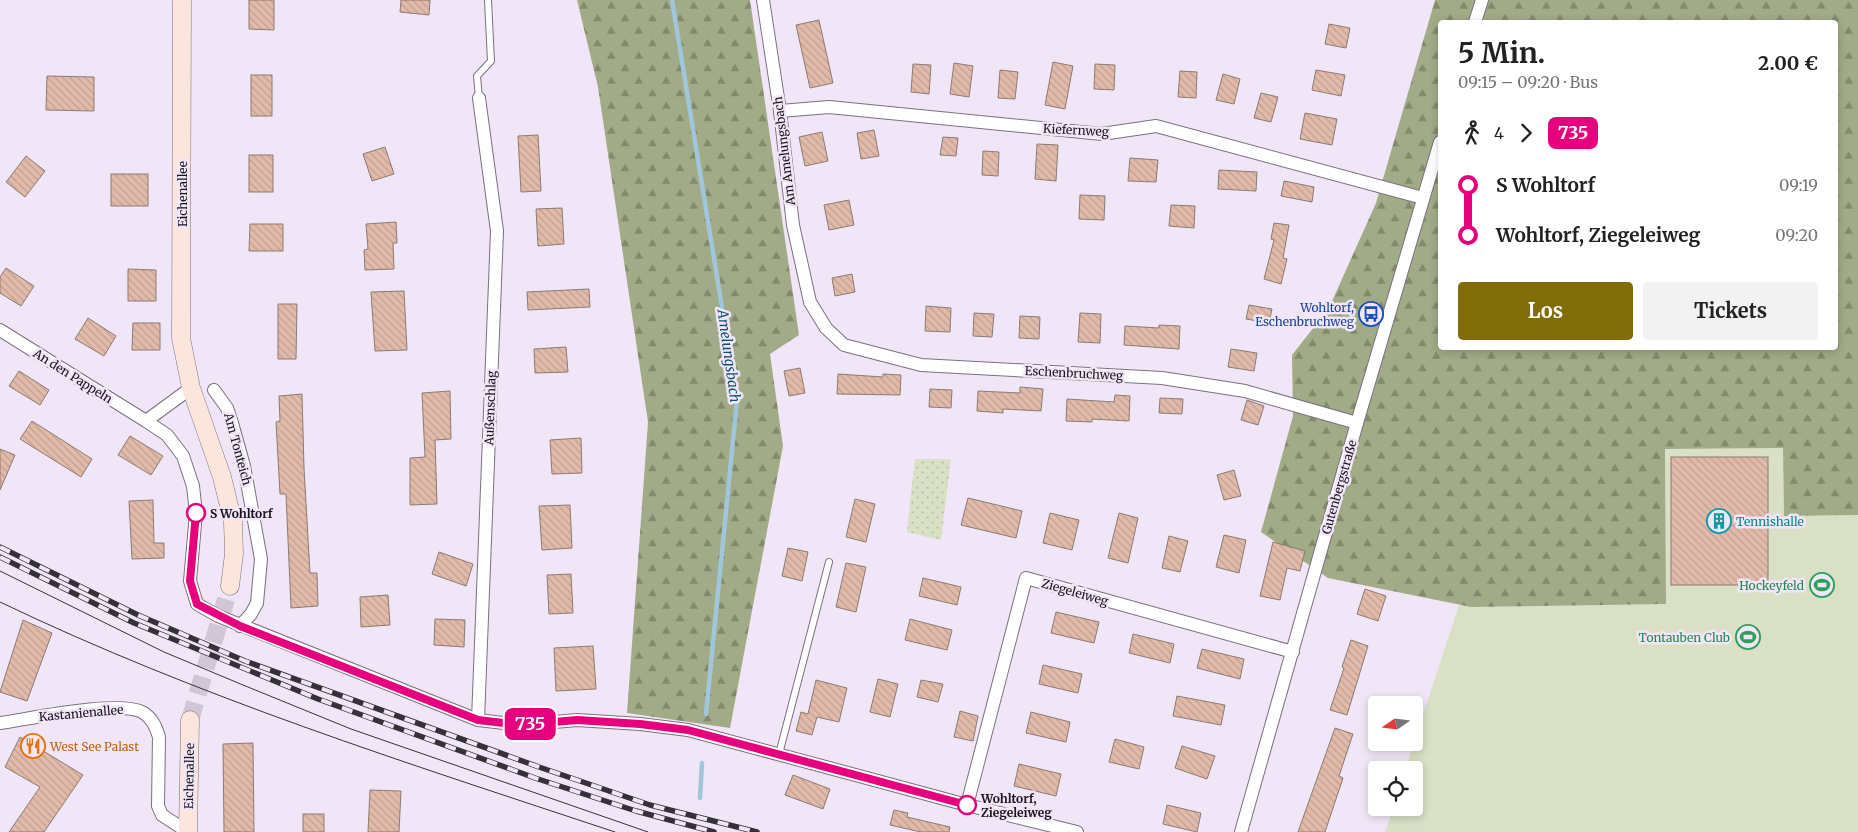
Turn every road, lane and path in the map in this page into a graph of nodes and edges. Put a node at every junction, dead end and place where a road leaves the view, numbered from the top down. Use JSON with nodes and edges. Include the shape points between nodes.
{"nodes":[{"id":1,"x":182,"y":0,"type":"edge"},
{"id":2,"x":488,"y":0,"type":"edge"},
{"id":3,"x":763,"y":0,"type":"edge"},
{"id":4,"x":1482,"y":0,"type":"edge"},
{"id":5,"x":1476,"y":20,"type":"edge"},
{"id":6,"x":479,"y":98,"type":"joint"},
{"id":7,"x":780,"y":111,"type":"junction"},
{"id":8,"x":1438,"y":149,"type":"edge"},
{"id":9,"x":1423,"y":198,"type":"junction"},
{"id":10,"x":810,"y":302,"type":"joint"},
{"id":11,"x":0,"y":330,"type":"edge"},
{"id":12,"x":191,"y":388,"type":"junction"},
{"id":13,"x":214,"y":390,"type":"dead end"},
{"id":14,"x":146,"y":422,"type":"junction"},
{"id":15,"x":1357,"y":423,"type":"junction"},
{"id":16,"x":829,"y":562,"type":"dead end"},
{"id":17,"x":230,"y":586,"type":"tunnel mouth"},
{"id":18,"x":240,"y":626,"type":"junction"},
{"id":19,"x":1293,"y":652,"type":"junction"},
{"id":20,"x":190,"y":720,"type":"tunnel mouth"},
{"id":21,"x":478,"y":720,"type":"junction"},
{"id":22,"x":0,"y":723,"type":"edge"},
{"id":23,"x":779,"y":754,"type":"junction"},
{"id":24,"x":967,"y":805,"type":"junction"},
{"id":25,"x":188,"y":832,"type":"edge"},
{"id":26,"x":1077,"y":832,"type":"edge"},
{"id":27,"x":1241,"y":832,"type":"edge"}],
"edges":[{"from":1,"to":12,"type":"street","name":"Eichenallee","via":[[181,338]]},
{"from":2,"to":6,"type":"lane","via":[[491,61],[477,76]]},
{"from":3,"to":7,"type":"street","name":"Am Amelungsbach"},
{"from":4,"to":5,"type":"street"},
{"from":6,"to":21,"type":"street","name":"Außenschlag","via":[[497,231]]},
{"from":7,"to":9,"type":"street","name":"Kiefernweg","via":[[829,107],[1102,134],[1156,126]]},
{"from":7,"to":10,"type":"street","name":"Am Amelungsbach","via":[[793,225]]},
{"from":8,"to":9,"type":"street","name":"Gutenbergstraße"},
{"from":9,"to":15,"type":"street","name":"Gutenbergstraße"},
{"from":10,"to":15,"type":"street","name":"Eschenbruchweg","via":[[826,328],[844,345],[921,365],[1162,378],[1245,391]]},
{"from":11,"to":14,"type":"street","name":"An den Pappeln"},
{"from":12,"to":14,"type":"street"},
{"from":12,"to":17,"type":"street","name":"Eichenallee","via":[[222,477],[233,522]]},
{"from":13,"to":18,"type":"street","name":"Am Tonteich","via":[[227,408],[232,423],[251,499],[261,559],[257,603],[252,614]]},
{"from":14,"to":18,"type":"street","via":[[166,435],[183,456],[193,486],[196,513],[190,581],[197,604]]},
{"from":15,"to":19,"type":"street","name":"Gutenbergstraße"},
{"from":16,"to":23,"type":"lane"},
{"from":18,"to":21,"type":"street"},
{"from":19,"to":24,"type":"street","name":"Ziegeleiweg","via":[[1026,578]]},
{"from":19,"to":27,"type":"street","name":"Gutenbergstraße"},
{"from":20,"to":25,"type":"street","name":"Eichenallee"},
{"from":21,"to":23,"type":"street","via":[[520,725],[577,720],[640,724],[688,730]]},
{"from":22,"to":25,"type":"street","name":"Kastanienallee","via":[[93,710],[129,709],[144,713],[159,737],[158,806],[162,815]]},
{"from":23,"to":24,"type":"street"},
{"from":24,"to":26,"type":"street"}]}
